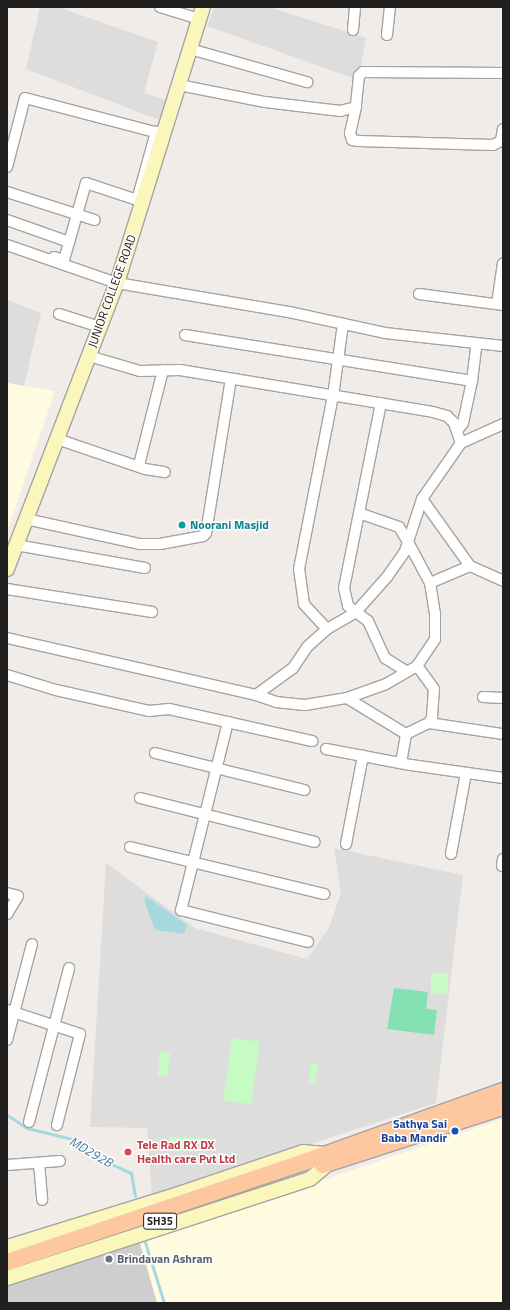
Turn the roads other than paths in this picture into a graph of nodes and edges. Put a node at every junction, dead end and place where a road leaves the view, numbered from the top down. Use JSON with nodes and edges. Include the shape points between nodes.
{"nodes":[{"id":1,"x":160,"y":7,"type":"edge"},
{"id":2,"x":355,"y":7,"type":"edge"},
{"id":3,"x":390,"y":7,"type":"edge"},
{"id":4,"x":201,"y":13,"type":"edge"},
{"id":5,"x":353,"y":30,"type":"dead end"},
{"id":6,"x":387,"y":35,"type":"dead end"},
{"id":7,"x":190,"y":49,"type":"junction"},
{"id":8,"x":503,"y":73,"type":"edge"},
{"id":9,"x":308,"y":82,"type":"dead end"},
{"id":10,"x":179,"y":85,"type":"junction"},
{"id":11,"x":356,"y":107,"type":"junction"},
{"id":12,"x":503,"y":129,"type":"edge"},
{"id":13,"x":160,"y":133,"type":"junction"},
{"id":14,"x":152,"y":159,"type":"junction"},
{"id":15,"x":7,"y":167,"type":"edge"},
{"id":16,"x":7,"y":192,"type":"edge"},
{"id":17,"x":76,"y":215,"type":"junction"},
{"id":18,"x":7,"y":220,"type":"edge"},
{"id":19,"x":95,"y":220,"type":"dead end"},
{"id":20,"x":7,"y":240,"type":"edge"},
{"id":21,"x":68,"y":242,"type":"junction"},
{"id":22,"x":7,"y":245,"type":"edge"},
{"id":23,"x":503,"y":263,"type":"edge"},
{"id":24,"x":117,"y":283,"type":"junction"},
{"id":25,"x":419,"y":294,"type":"dead end"},
{"id":26,"x":500,"y":305,"type":"edge"},
{"id":27,"x":59,"y":314,"type":"dead end"},
{"id":28,"x":343,"y":324,"type":"junction"},
{"id":29,"x":100,"y":327,"type":"junction"},
{"id":30,"x":185,"y":335,"type":"dead end"},
{"id":31,"x":477,"y":343,"type":"junction"},
{"id":32,"x":503,"y":346,"type":"edge"},
{"id":33,"x":89,"y":356,"type":"junction"},
{"id":34,"x":338,"y":360,"type":"junction"},
{"id":35,"x":163,"y":370,"type":"junction"},
{"id":36,"x":231,"y":379,"type":"junction"},
{"id":37,"x":472,"y":381,"type":"junction"},
{"id":38,"x":333,"y":396,"type":"junction"},
{"id":39,"x":381,"y":403,"type":"junction"},
{"id":40,"x":503,"y":424,"type":"edge"},
{"id":41,"x":457,"y":430,"type":"junction"},
{"id":42,"x":57,"y":439,"type":"junction"},
{"id":43,"x":461,"y":443,"type":"junction"},
{"id":44,"x":139,"y":465,"type":"junction"},
{"id":45,"x":166,"y":472,"type":"dead end"},
{"id":46,"x":422,"y":499,"type":"junction"},
{"id":47,"x":359,"y":513,"type":"junction"},
{"id":48,"x":26,"y":519,"type":"junction"},
{"id":49,"x":408,"y":542,"type":"junction"},
{"id":50,"x":16,"y":545,"type":"junction"},
{"id":51,"x":470,"y":566,"type":"junction"},
{"id":52,"x":145,"y":568,"type":"dead end"},
{"id":53,"x":7,"y":569,"type":"edge"},
{"id":54,"x":503,"y":582,"type":"edge"},
{"id":55,"x":430,"y":583,"type":"junction"},
{"id":56,"x":7,"y":589,"type":"edge"},
{"id":57,"x":352,"y":610,"type":"junction"},
{"id":58,"x":152,"y":612,"type":"dead end"},
{"id":59,"x":327,"y":629,"type":"junction"},
{"id":60,"x":7,"y":638,"type":"edge"},
{"id":61,"x":417,"y":666,"type":"junction"},
{"id":62,"x":406,"y":671,"type":"junction"},
{"id":63,"x":7,"y":675,"type":"edge"},
{"id":64,"x":256,"y":695,"type":"junction"},
{"id":65,"x":483,"y":697,"type":"dead end"},
{"id":66,"x":347,"y":698,"type":"junction"},
{"id":67,"x":503,"y":698,"type":"edge"},
{"id":68,"x":228,"y":722,"type":"junction"},
{"id":69,"x":429,"y":723,"type":"junction"},
{"id":70,"x":406,"y":734,"type":"junction"},
{"id":71,"x":503,"y":734,"type":"edge"},
{"id":72,"x":312,"y":742,"type":"dead end"},
{"id":73,"x":326,"y":749,"type":"dead end"},
{"id":74,"x":155,"y":753,"type":"dead end"},
{"id":75,"x":363,"y":756,"type":"junction"},
{"id":76,"x":401,"y":763,"type":"junction"},
{"id":77,"x":217,"y":768,"type":"junction"},
{"id":78,"x":466,"y":773,"type":"junction"},
{"id":79,"x":503,"y":778,"type":"edge"},
{"id":80,"x":304,"y":790,"type":"dead end"},
{"id":81,"x":140,"y":798,"type":"dead end"},
{"id":82,"x":205,"y":814,"type":"junction"},
{"id":83,"x":315,"y":842,"type":"dead end"},
{"id":84,"x":346,"y":844,"type":"dead end"},
{"id":85,"x":130,"y":847,"type":"dead end"},
{"id":86,"x":451,"y":854,"type":"dead end"},
{"id":87,"x":193,"y":862,"type":"junction"},
{"id":88,"x":7,"y":893,"type":"edge"},
{"id":89,"x":324,"y":894,"type":"dead end"},
{"id":90,"x":7,"y":914,"type":"edge"},
{"id":91,"x":308,"y":942,"type":"dead end"},
{"id":92,"x":32,"y":944,"type":"dead end"},
{"id":93,"x":69,"y":968,"type":"dead end"},
{"id":94,"x":11,"y":1011,"type":"edge"},
{"id":95,"x":55,"y":1026,"type":"junction"},
{"id":96,"x":7,"y":1040,"type":"edge"},
{"id":97,"x":503,"y":1091,"type":"edge"},
{"id":98,"x":503,"y":1107,"type":"edge"},
{"id":99,"x":29,"y":1122,"type":"dead end"},
{"id":100,"x":57,"y":1125,"type":"dead end"},
{"id":101,"x":326,"y":1159,"type":"junction"},
{"id":102,"x":60,"y":1161,"type":"dead end"},
{"id":103,"x":39,"y":1163,"type":"junction"},
{"id":104,"x":7,"y":1165,"type":"edge"},
{"id":105,"x":309,"y":1165,"type":"junction"},
{"id":106,"x":42,"y":1200,"type":"dead end"},
{"id":107,"x":7,"y":1247,"type":"edge"},
{"id":108,"x":7,"y":1262,"type":"edge"},
{"id":109,"x":7,"y":1272,"type":"edge"},
{"id":110,"x":7,"y":1278,"type":"edge"}],
"edges":[{"from":1,"to":4,"type":"street"},
{"from":2,"to":5,"type":"street"},
{"from":3,"to":6,"type":"street"},
{"from":4,"to":7,"type":"main road","name":"JUNIOR COLLEGE ROAD"},
{"from":7,"to":9,"type":"street"},
{"from":7,"to":10,"type":"main road","name":"JUNIOR COLLEGE ROAD"},
{"from":8,"to":11,"type":"street","via":[[364,72],[359,76]]},
{"from":10,"to":11,"type":"street","via":[[310,108],[340,111]]},
{"from":10,"to":13,"type":"main road","name":"JUNIOR COLLEGE ROAD"},
{"from":11,"to":12,"type":"street","via":[[350,133],[352,140],[493,145],[502,141]]},
{"from":13,"to":14,"type":"main road","name":"JUNIOR COLLEGE ROAD"},
{"from":13,"to":15,"type":"street","via":[[25,98]]},
{"from":14,"to":17,"type":"street","via":[[137,200],[86,183]]},
{"from":14,"to":24,"type":"main road","name":"JUNIOR COLLEGE ROAD"},
{"from":16,"to":17,"type":"street"},
{"from":17,"to":19,"type":"street"},
{"from":17,"to":21,"type":"street"},
{"from":18,"to":21,"type":"street"},
{"from":20,"to":21,"type":"street","via":[[64,260]]},
{"from":22,"to":24,"type":"street"},
{"from":23,"to":26,"type":"street"},
{"from":24,"to":28,"type":"street"},
{"from":24,"to":29,"type":"main road","name":"JUNIOR COLLEGE ROAD"},
{"from":25,"to":26,"type":"street"},
{"from":27,"to":29,"type":"street"},
{"from":28,"to":31,"type":"street","via":[[384,333]]},
{"from":28,"to":34,"type":"street"},
{"from":29,"to":33,"type":"main road","name":"JUNIOR COLLEGE ROAD"},
{"from":30,"to":34,"type":"street"},
{"from":31,"to":32,"type":"street"},
{"from":31,"to":37,"type":"street"},
{"from":33,"to":35,"type":"street","via":[[140,371]]},
{"from":33,"to":42,"type":"main road","name":"JUNIOR COLLEGE ROAD"},
{"from":34,"to":37,"type":"street"},
{"from":34,"to":38,"type":"street"},
{"from":35,"to":36,"type":"street","via":[[180,370]]},
{"from":35,"to":44,"type":"street"},
{"from":36,"to":38,"type":"street"},
{"from":36,"to":48,"type":"street","via":[[206,533],[203,536],[160,544],[140,544]]},
{"from":37,"to":41,"type":"street","via":[[463,423]]},
{"from":38,"to":39,"type":"street"},
{"from":38,"to":59,"type":"street","via":[[299,569],[304,604]]},
{"from":39,"to":41,"type":"street","via":[[440,414],[454,423]]},
{"from":39,"to":47,"type":"street"},
{"from":40,"to":43,"type":"street"},
{"from":41,"to":43,"type":"street"},
{"from":42,"to":44,"type":"street"},
{"from":42,"to":48,"type":"main road","name":"JUNIOR COLLEGE ROAD"},
{"from":43,"to":46,"type":"street"},
{"from":44,"to":45,"type":"street","via":[[145,469]]},
{"from":46,"to":49,"type":"street"},
{"from":46,"to":51,"type":"street"},
{"from":47,"to":49,"type":"street","via":[[399,527]]},
{"from":47,"to":57,"type":"street","via":[[344,588]]},
{"from":48,"to":50,"type":"main road","name":"JUNIOR COLLEGE ROAD"},
{"from":49,"to":55,"type":"street"},
{"from":49,"to":57,"type":"street","via":[[387,577],[362,605]]},
{"from":50,"to":52,"type":"street"},
{"from":50,"to":53,"type":"main road","name":"JUNIOR COLLEGE ROAD"},
{"from":51,"to":54,"type":"street"},
{"from":51,"to":55,"type":"street"},
{"from":55,"to":61,"type":"street","via":[[435,614],[435,639]]},
{"from":56,"to":58,"type":"street"},
{"from":57,"to":59,"type":"street"},
{"from":57,"to":62,"type":"street","via":[[368,622],[385,658]]},
{"from":59,"to":64,"type":"street","via":[[307,647],[293,668]]},
{"from":60,"to":64,"type":"street"},
{"from":61,"to":62,"type":"street"},
{"from":61,"to":69,"type":"street","via":[[434,689]]},
{"from":62,"to":66,"type":"street","via":[[386,684]]},
{"from":63,"to":68,"type":"street","via":[[56,690],[142,710],[169,708]]},
{"from":64,"to":66,"type":"street","via":[[276,702],[305,705]]},
{"from":65,"to":67,"type":"street"},
{"from":66,"to":70,"type":"street"},
{"from":68,"to":72,"type":"street"},
{"from":68,"to":77,"type":"street"},
{"from":69,"to":70,"type":"street"},
{"from":69,"to":71,"type":"street"},
{"from":70,"to":76,"type":"street"},
{"from":73,"to":75,"type":"street"},
{"from":74,"to":77,"type":"street"},
{"from":75,"to":76,"type":"street"},
{"from":75,"to":84,"type":"street"},
{"from":76,"to":78,"type":"street"},
{"from":77,"to":80,"type":"street"},
{"from":77,"to":82,"type":"street"},
{"from":78,"to":79,"type":"street"},
{"from":78,"to":86,"type":"street"},
{"from":81,"to":82,"type":"street"},
{"from":82,"to":83,"type":"street"},
{"from":82,"to":87,"type":"street"},
{"from":85,"to":87,"type":"street"},
{"from":87,"to":89,"type":"street"},
{"from":87,"to":91,"type":"street","via":[[181,910]]},
{"from":88,"to":90,"type":"street","via":[[18,896]]},
{"from":92,"to":94,"type":"street"},
{"from":93,"to":95,"type":"street"},
{"from":94,"to":95,"type":"street"},
{"from":94,"to":96,"type":"street"},
{"from":95,"to":99,"type":"street"},
{"from":95,"to":100,"type":"street","via":[[80,1034]]},
{"from":97,"to":101,"type":"main road","number":"SH35"},
{"from":98,"to":101,"type":"main road","number":"SH35"},
{"from":101,"to":105,"type":"main road","number":"SH35"},
{"from":101,"to":107,"type":"main road","via":[[303,1152],[173,1196]]},
{"from":101,"to":110,"type":"main road","via":[[310,1179]]},
{"from":102,"to":103,"type":"street"},
{"from":103,"to":104,"type":"street"},
{"from":103,"to":106,"type":"street"},
{"from":105,"to":108,"type":"main road","number":"SH35"},
{"from":105,"to":109,"type":"main road","number":"SH35"}]}
